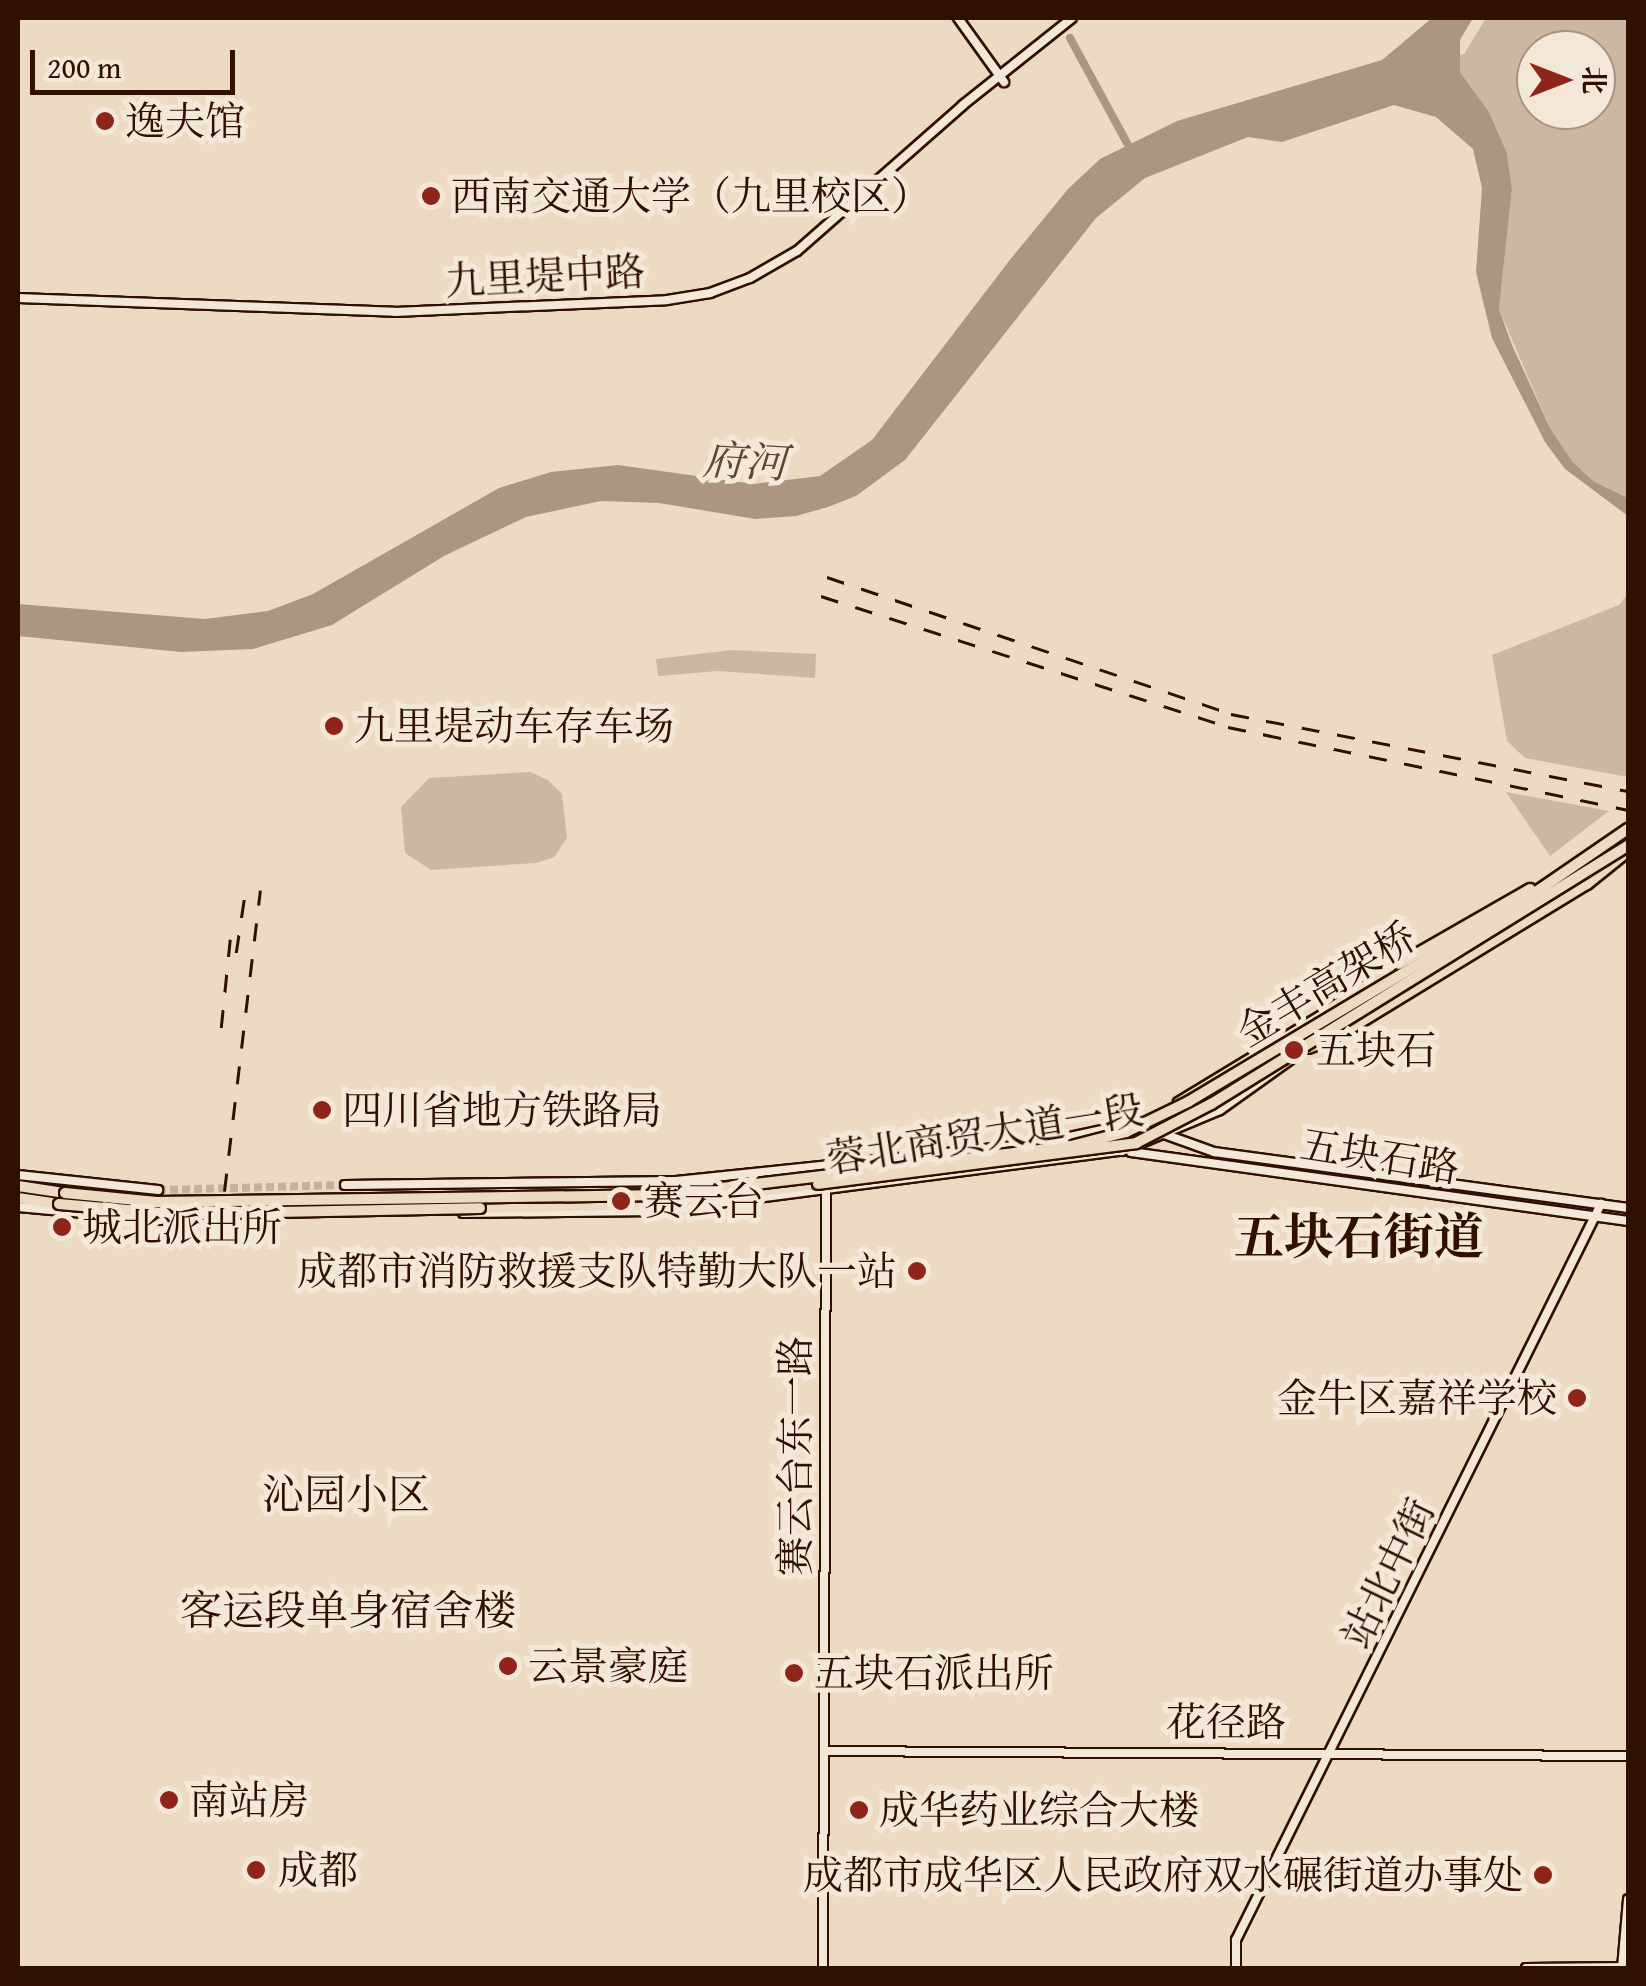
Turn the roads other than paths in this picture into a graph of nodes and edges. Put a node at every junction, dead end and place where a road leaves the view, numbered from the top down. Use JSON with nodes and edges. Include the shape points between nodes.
{"nodes":[{"id":1,"x":958,"y":18,"type":"edge"},
{"id":2,"x":1072,"y":18,"type":"edge"},
{"id":3,"x":1002,"y":79,"type":"junction"},
{"id":4,"x":18,"y":298,"type":"edge"},
{"id":5,"x":1628,"y":829,"type":"edge"},
{"id":6,"x":1628,"y":847,"type":"edge"},
{"id":7,"x":1548,"y":883,"type":"dead end"},
{"id":8,"x":1326,"y":1012,"type":"junction"},
{"id":9,"x":1308,"y":1048,"type":"junction"},
{"id":10,"x":1132,"y":1124,"type":"junction"},
{"id":11,"x":1172,"y":1134,"type":"junction"},
{"id":12,"x":1122,"y":1152,"type":"junction"},
{"id":13,"x":1037,"y":1154,"type":"junction"},
{"id":14,"x":826,"y":1162,"type":"junction"},
{"id":15,"x":18,"y":1175,"type":"edge"},
{"id":16,"x":18,"y":1186,"type":"edge"},
{"id":17,"x":346,"y":1186,"type":"tunnel mouth"},
{"id":18,"x":822,"y":1187,"type":"junction"},
{"id":19,"x":158,"y":1190,"type":"tunnel mouth"},
{"id":20,"x":18,"y":1198,"type":"edge"},
{"id":21,"x":1601,"y":1204,"type":"junction"},
{"id":22,"x":18,"y":1207,"type":"edge"},
{"id":23,"x":1628,"y":1208,"type":"edge"},
{"id":24,"x":328,"y":1215,"type":"dead end"},
{"id":25,"x":1598,"y":1217,"type":"junction"},
{"id":26,"x":160,"y":1220,"type":"tunnel mouth"},
{"id":27,"x":1628,"y":1221,"type":"edge"},
{"id":28,"x":824,"y":1751,"type":"junction"},
{"id":29,"x":1332,"y":1752,"type":"junction"},
{"id":30,"x":1628,"y":1756,"type":"edge"},
{"id":31,"x":1628,"y":1898,"type":"edge"},
{"id":32,"x":1624,"y":1967,"type":"edge"},
{"id":33,"x":823,"y":1968,"type":"edge"},
{"id":34,"x":1236,"y":1968,"type":"edge"},
{"id":35,"x":1526,"y":1968,"type":"edge"}],
"edges":[{"from":1,"to":3,"type":"main road"},
{"from":2,"to":3,"type":"main road","name":"九里堤中路"},
{"from":3,"to":4,"type":"main road","name":"九里堤中路","via":[[796,251],[750,278],[692,297],[395,312]]},
{"from":5,"to":8,"type":"highway","bridge":true},
{"from":5,"to":13,"type":"highway","name":"金丰高架桥","bridge":true,"via":[[1511,909],[1153,1121]]},
{"from":6,"to":9,"type":"main road","name":"蓉北商贸大道一段"},
{"from":6,"to":9,"type":"highway","via":[[1588,884]]},
{"from":6,"to":13,"type":"highway","name":"金丰高架桥","bridge":true,"via":[[1136,1143]]},
{"from":7,"to":8,"type":"main road","name":"蓉北商贸大道一段"},
{"from":8,"to":10,"type":"main road","name":"蓉北商贸大道一段","via":[[1149,1120]]},
{"from":9,"to":11,"type":"main road","name":"蓉北商贸大道一段","via":[[1220,1110]]},
{"from":10,"to":11,"type":"main road","name":"五块石路"},
{"from":10,"to":14,"type":"main road","name":"蓉北商贸大道一段","via":[[1041,1143]]},
{"from":11,"to":12,"type":"main road","name":"蓉北商贸大道一段"},
{"from":11,"to":21,"type":"main road","name":"五块石路","via":[[1214,1152]]},
{"from":12,"to":18,"type":"main road","name":"蓉北商贸大道一段"},
{"from":12,"to":25,"type":"main road","name":"五块石路"},
{"from":13,"to":16,"type":"highway","name":"蓉北商贸大道一段","bridge":true,"via":[[663,1194],[157,1202]]},
{"from":13,"to":18,"type":"highway","bridge":true},
{"from":14,"to":17,"type":"main road","name":"蓉北商贸大道一段","via":[[644,1183]]},
{"from":14,"to":18,"type":"main road","name":"赛云台东一路"},
{"from":15,"to":19,"type":"main road"},
{"from":18,"to":20,"type":"highway","name":"蓉北商贸大道一段","bridge":true,"via":[[656,1204],[201,1214]]},
{"from":18,"to":24,"type":"main road","name":"蓉北商贸大道一段","via":[[657,1211]]},
{"from":18,"to":28,"type":"main road","name":"赛云台东一路"},
{"from":21,"to":23,"type":"main road","name":"五块石路"},
{"from":21,"to":25,"type":"main road","name":"站北中街"},
{"from":22,"to":26,"type":"main road"},
{"from":25,"to":27,"type":"main road","name":"五块石路"},
{"from":25,"to":29,"type":"main road","name":"站北中街"},
{"from":28,"to":29,"type":"main road","name":"花径路"},
{"from":28,"to":33,"type":"main road","name":"赛云台东一路"},
{"from":29,"to":30,"type":"main road","name":"花径路"},
{"from":29,"to":34,"type":"main road","name":"站北中街","via":[[1236,1940]]},
{"from":31,"to":32,"type":"main road"},
{"from":32,"to":35,"type":"main road"}]}
